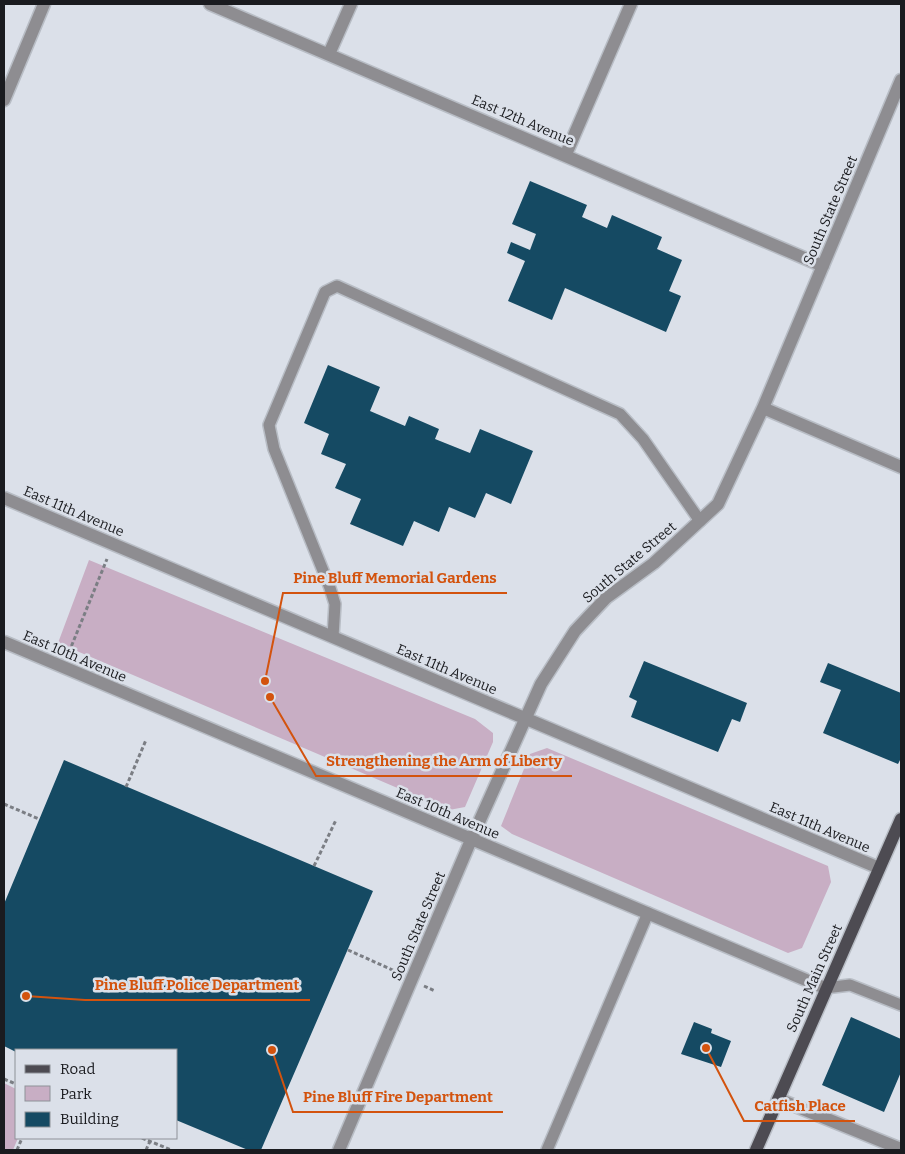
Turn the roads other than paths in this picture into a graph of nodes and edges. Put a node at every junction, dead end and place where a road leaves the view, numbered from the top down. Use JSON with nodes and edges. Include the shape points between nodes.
{"nodes":[{"id":1,"x":44,"y":4,"type":"edge"},
{"id":2,"x":210,"y":4,"type":"edge"},
{"id":3,"x":351,"y":4,"type":"edge"},
{"id":4,"x":632,"y":4,"type":"edge"},
{"id":5,"x":329,"y":54,"type":"junction"},
{"id":6,"x":901,"y":80,"type":"edge"},
{"id":7,"x":4,"y":100,"type":"edge"},
{"id":8,"x":566,"y":154,"type":"junction"},
{"id":9,"x":822,"y":266,"type":"junction"},
{"id":10,"x":763,"y":408,"type":"junction"},
{"id":11,"x":901,"y":467,"type":"edge"},
{"id":12,"x":4,"y":498,"type":"edge"},
{"id":13,"x":700,"y":520,"type":"junction"},
{"id":14,"x":333,"y":637,"type":"junction"},
{"id":15,"x":4,"y":642,"type":"edge"},
{"id":16,"x":526,"y":719,"type":"junction"},
{"id":17,"x":901,"y":819,"type":"edge"},
{"id":18,"x":471,"y":840,"type":"junction"},
{"id":19,"x":879,"y":868,"type":"junction"},
{"id":20,"x":648,"y":913,"type":"junction"},
{"id":21,"x":825,"y":988,"type":"junction"},
{"id":22,"x":901,"y":1005,"type":"edge"},
{"id":23,"x":778,"y":1099,"type":"junction"},
{"id":24,"x":901,"y":1149,"type":"edge"},
{"id":25,"x":340,"y":1150,"type":"edge"},
{"id":26,"x":547,"y":1150,"type":"edge"},
{"id":27,"x":756,"y":1150,"type":"edge"}],
"edges":[{"from":1,"to":7,"type":"street"},
{"from":2,"to":5,"type":"street","name":"East 12th Avenue"},
{"from":3,"to":5,"type":"street"},
{"from":4,"to":8,"type":"street"},
{"from":5,"to":8,"type":"street","name":"East 12th Avenue"},
{"from":6,"to":9,"type":"street","name":"South State Street"},
{"from":8,"to":9,"type":"street","name":"East 12th Avenue"},
{"from":9,"to":10,"type":"street","name":"South State Street"},
{"from":10,"to":11,"type":"street"},
{"from":10,"to":13,"type":"street","name":"South State Street","via":[[718,504]]},
{"from":12,"to":14,"type":"street","name":"East 11th Avenue"},
{"from":13,"to":14,"type":"lane","via":[[643,439],[620,414],[336,286],[325,292],[269,425],[274,448],[330,588],[334,604]]},
{"from":13,"to":16,"type":"street","name":"South State Street","via":[[654,563],[606,598],[575,631],[541,684]]},
{"from":14,"to":16,"type":"street","name":"East 11th Avenue"},
{"from":15,"to":18,"type":"street","name":"East 10th Avenue"},
{"from":16,"to":18,"type":"street","name":"South State Street"},
{"from":16,"to":19,"type":"street","name":"East 11th Avenue"},
{"from":17,"to":19,"type":"main road","name":"South Main Street"},
{"from":18,"to":20,"type":"street","name":"East 10th Avenue"},
{"from":18,"to":25,"type":"street","name":"South State Street"},
{"from":19,"to":21,"type":"main road","name":"South Main Street"},
{"from":20,"to":21,"type":"street","name":"East 10th Avenue"},
{"from":20,"to":26,"type":"lane"},
{"from":21,"to":22,"type":"lane","via":[[850,985]]},
{"from":21,"to":23,"type":"main road","name":"South Main Street"},
{"from":23,"to":24,"type":"street"},
{"from":23,"to":27,"type":"main road","name":"South Main Street"}]}
